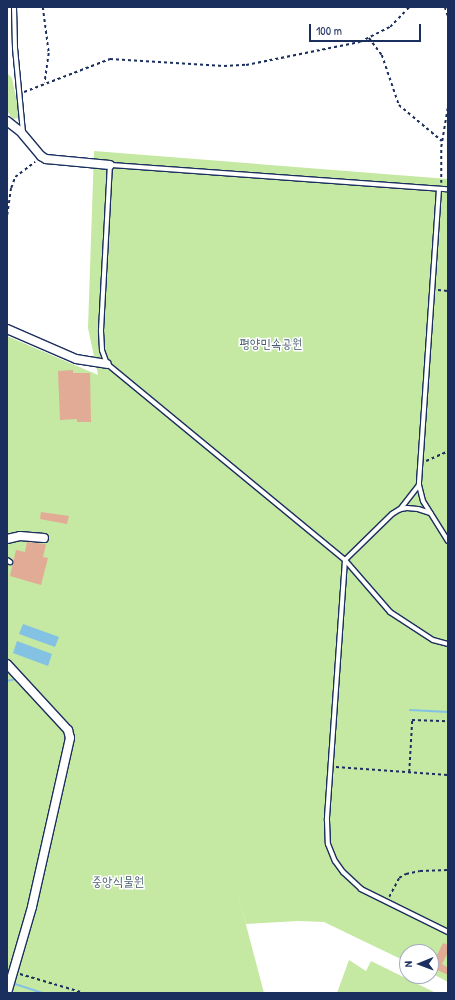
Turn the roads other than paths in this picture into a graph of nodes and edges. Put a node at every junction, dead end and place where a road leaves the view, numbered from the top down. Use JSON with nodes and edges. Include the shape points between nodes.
{"nodes":[{"id":1,"x":14,"y":7,"type":"edge"},
{"id":2,"x":7,"y":121,"type":"edge"},
{"id":3,"x":24,"y":135,"type":"junction"},
{"id":4,"x":110,"y":165,"type":"junction"},
{"id":5,"x":440,"y":189,"type":"junction"},
{"id":6,"x":448,"y":189,"type":"edge"},
{"id":7,"x":7,"y":329,"type":"edge"},
{"id":8,"x":107,"y":364,"type":"junction"},
{"id":9,"x":419,"y":485,"type":"junction"},
{"id":10,"x":400,"y":509,"type":"junction"},
{"id":11,"x":430,"y":513,"type":"junction"},
{"id":12,"x":7,"y":538,"type":"edge"},
{"id":13,"x":44,"y":538,"type":"dead end"},
{"id":14,"x":448,"y":541,"type":"edge"},
{"id":15,"x":345,"y":560,"type":"junction"},
{"id":16,"x":448,"y":644,"type":"edge"},
{"id":17,"x":7,"y":664,"type":"edge"},
{"id":18,"x":448,"y":932,"type":"edge"},
{"id":19,"x":11,"y":983,"type":"edge"}],
"edges":[{"from":1,"to":3,"type":"lane","via":[[15,48]]},
{"from":2,"to":3,"type":"street"},
{"from":3,"to":4,"type":"street","via":[[46,159]]},
{"from":4,"to":5,"type":"lane"},
{"from":4,"to":8,"type":"lane","via":[[101,330],[102,350]]},
{"from":5,"to":6,"type":"lane"},
{"from":5,"to":9,"type":"lane"},
{"from":7,"to":8,"type":"street","via":[[76,359]]},
{"from":8,"to":15,"type":"lane"},
{"from":9,"to":10,"type":"lane"},
{"from":9,"to":11,"type":"lane","via":[[423,501]]},
{"from":10,"to":11,"type":"lane","via":[[418,509]]},
{"from":10,"to":15,"type":"lane"},
{"from":11,"to":14,"type":"lane"},
{"from":12,"to":13,"type":"street"},
{"from":15,"to":16,"type":"lane","via":[[390,612],[433,640]]},
{"from":15,"to":18,"type":"lane","via":[[328,844],[343,872],[361,889]]},
{"from":17,"to":19,"type":"street","via":[[68,730],[70,738],[32,907]]}]}
